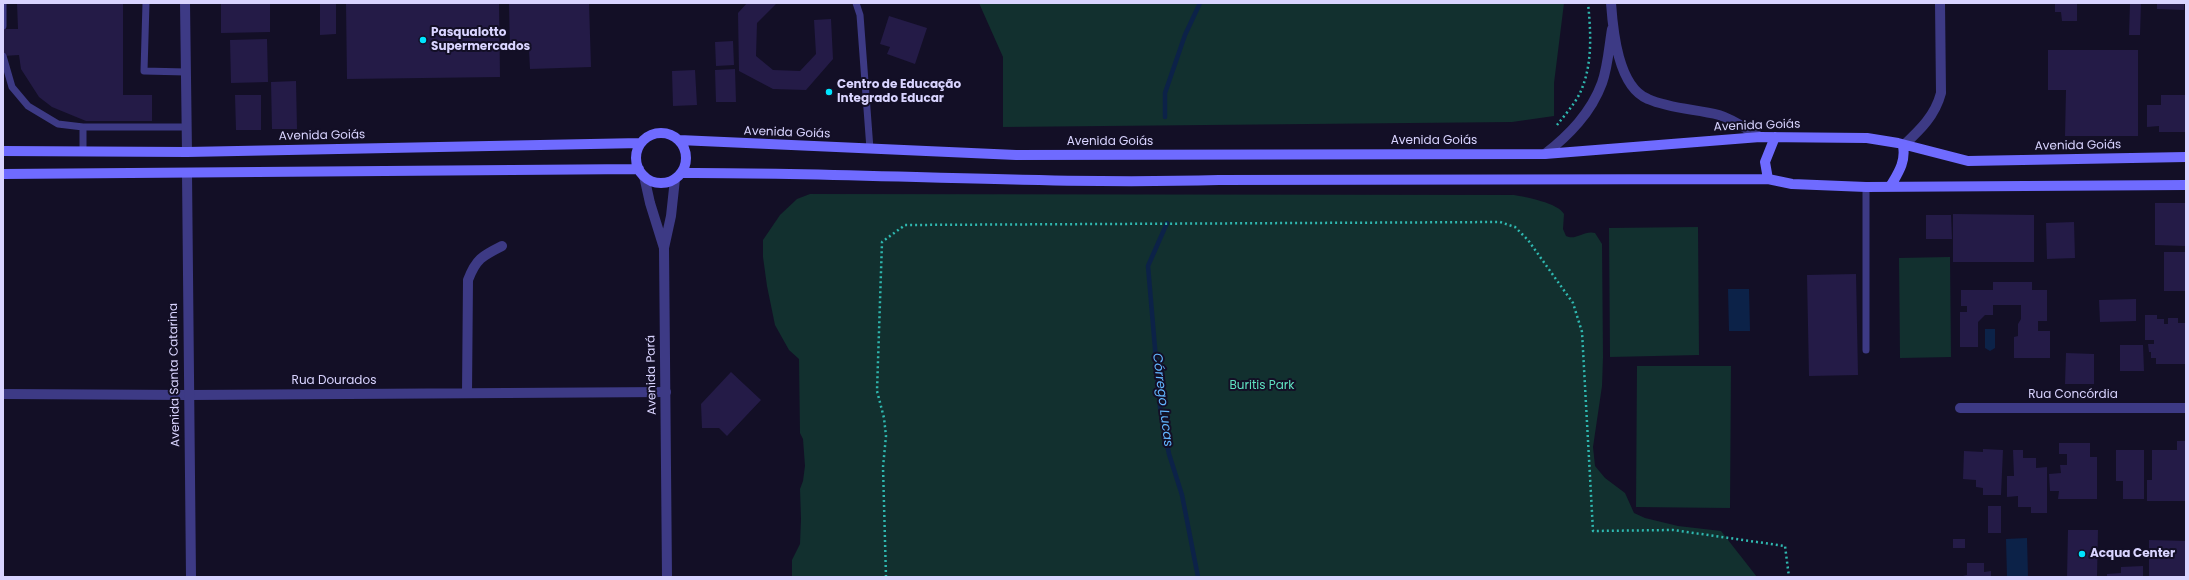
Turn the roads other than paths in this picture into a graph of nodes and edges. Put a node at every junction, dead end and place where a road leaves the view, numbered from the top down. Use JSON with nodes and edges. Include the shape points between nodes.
{"nodes":[{"id":1,"x":3,"y":3,"type":"edge"},
{"id":2,"x":146,"y":3,"type":"edge"},
{"id":3,"x":185,"y":3,"type":"edge"},
{"id":4,"x":856,"y":3,"type":"edge"},
{"id":5,"x":1611,"y":3,"type":"edge"},
{"id":6,"x":1940,"y":3,"type":"edge"},
{"id":7,"x":1613,"y":21,"type":"junction"},
{"id":8,"x":3,"y":26,"type":"edge"},
{"id":9,"x":3,"y":56,"type":"edge"},
{"id":10,"x":186,"y":72,"type":"junction"},
{"id":11,"x":83,"y":127,"type":"junction"},
{"id":12,"x":186,"y":127,"type":"junction"},
{"id":13,"x":1760,"y":137,"type":"junction"},
{"id":14,"x":1775,"y":137,"type":"junction"},
{"id":15,"x":679,"y":140,"type":"junction"},
{"id":16,"x":641,"y":143,"type":"junction"},
{"id":17,"x":1903,"y":146,"type":"junction"},
{"id":18,"x":870,"y":149,"type":"junction"},
{"id":19,"x":3,"y":151,"type":"edge"},
{"id":20,"x":84,"y":152,"type":"junction"},
{"id":21,"x":186,"y":152,"type":"junction"},
{"id":22,"x":1545,"y":154,"type":"junction"},
{"id":23,"x":2186,"y":157,"type":"edge"},
{"id":24,"x":187,"y":173,"type":"junction"},
{"id":25,"x":642,"y":173,"type":"junction"},
{"id":26,"x":3,"y":174,"type":"edge"},
{"id":27,"x":678,"y":176,"type":"junction"},
{"id":28,"x":1768,"y":179,"type":"junction"},
{"id":29,"x":2186,"y":185,"type":"edge"},
{"id":30,"x":1866,"y":187,"type":"junction"},
{"id":31,"x":1890,"y":187,"type":"junction"},
{"id":32,"x":502,"y":246,"type":"dead end"},
{"id":33,"x":664,"y":248,"type":"junction"},
{"id":34,"x":1866,"y":350,"type":"dead end"},
{"id":35,"x":666,"y":392,"type":"junction"},
{"id":36,"x":467,"y":393,"type":"junction"},
{"id":37,"x":3,"y":394,"type":"edge"},
{"id":38,"x":189,"y":395,"type":"junction"},
{"id":39,"x":1960,"y":408,"type":"dead end"},
{"id":40,"x":2186,"y":408,"type":"edge"},
{"id":41,"x":190,"y":577,"type":"edge"},
{"id":42,"x":667,"y":577,"type":"edge"}],
"edges":[{"from":1,"to":8,"type":"lane"},
{"from":2,"to":10,"type":"lane","via":[[144,71]]},
{"from":3,"to":10,"type":"street"},
{"from":4,"to":18,"type":"lane","via":[[860,15]]},
{"from":5,"to":7,"type":"street"},
{"from":6,"to":17,"type":"street","via":[[1941,93],[1928,121]]},
{"from":7,"to":13,"type":"street","via":[[1624,72],[1636,92],[1647,99],[1675,107],[1721,115]]},
{"from":7,"to":22,"type":"street","via":[[1602,83],[1591,105],[1578,124]]},
{"from":9,"to":11,"type":"lane","via":[[12,87],[28,106],[58,124]]},
{"from":10,"to":12,"type":"street"},
{"from":11,"to":12,"type":"lane"},
{"from":11,"to":20,"type":"lane"},
{"from":12,"to":21,"type":"street"},
{"from":13,"to":14,"type":"main road","name":"Avenida Goiás"},
{"from":13,"to":22,"type":"main road","name":"Avenida Goiás"},
{"from":14,"to":17,"type":"main road","name":"Avenida Goiás","via":[[1867,138]]},
{"from":14,"to":28,"type":"main road","via":[[1765,162]]},
{"from":15,"to":16,"type":"main road","via":[[668,134],[656,134]]},
{"from":15,"to":18,"type":"main road","name":"Avenida Goiás"},
{"from":15,"to":27,"type":"main road","via":[[686,153],[686,160]]},
{"from":16,"to":21,"type":"main road","name":"Avenida Goiás"},
{"from":16,"to":25,"type":"main road","via":[[637,156]]},
{"from":17,"to":23,"type":"main road","name":"Avenida Goiás","via":[[1968,161]]},
{"from":17,"to":31,"type":"main road","via":[[1903,162]]},
{"from":18,"to":22,"type":"main road","name":"Avenida Goiás","via":[[1016,155]]},
{"from":19,"to":20,"type":"main road","name":"Avenida Goiás"},
{"from":20,"to":21,"type":"main road","name":"Avenida Goiás"},
{"from":24,"to":25,"type":"main road"},
{"from":24,"to":26,"type":"main road"},
{"from":24,"to":38,"type":"street","name":"Avenida Santa Catarina"},
{"from":25,"to":27,"type":"main road","via":[[658,182]]},
{"from":25,"to":33,"type":"street","name":"Avenida Pará"},
{"from":27,"to":28,"type":"main road","via":[[789,172],[1139,182]]},
{"from":27,"to":33,"type":"street"},
{"from":28,"to":30,"type":"main road","via":[[1792,184]]},
{"from":29,"to":31,"type":"main road"},
{"from":30,"to":31,"type":"main road"},
{"from":30,"to":34,"type":"lane"},
{"from":32,"to":36,"type":"street","via":[[480,257],[472,268],[468,280]]},
{"from":33,"to":35,"type":"street","name":"Avenida Pará"},
{"from":35,"to":36,"type":"street","name":"Rua Dourados"},
{"from":35,"to":42,"type":"street","name":"Avenida Pará"},
{"from":36,"to":38,"type":"street","name":"Rua Dourados"},
{"from":37,"to":38,"type":"street","name":"Rua Dourados"},
{"from":38,"to":41,"type":"street","name":"Avenida Santa Catarina"},
{"from":39,"to":40,"type":"street","name":"Rua Concórdia"}]}
